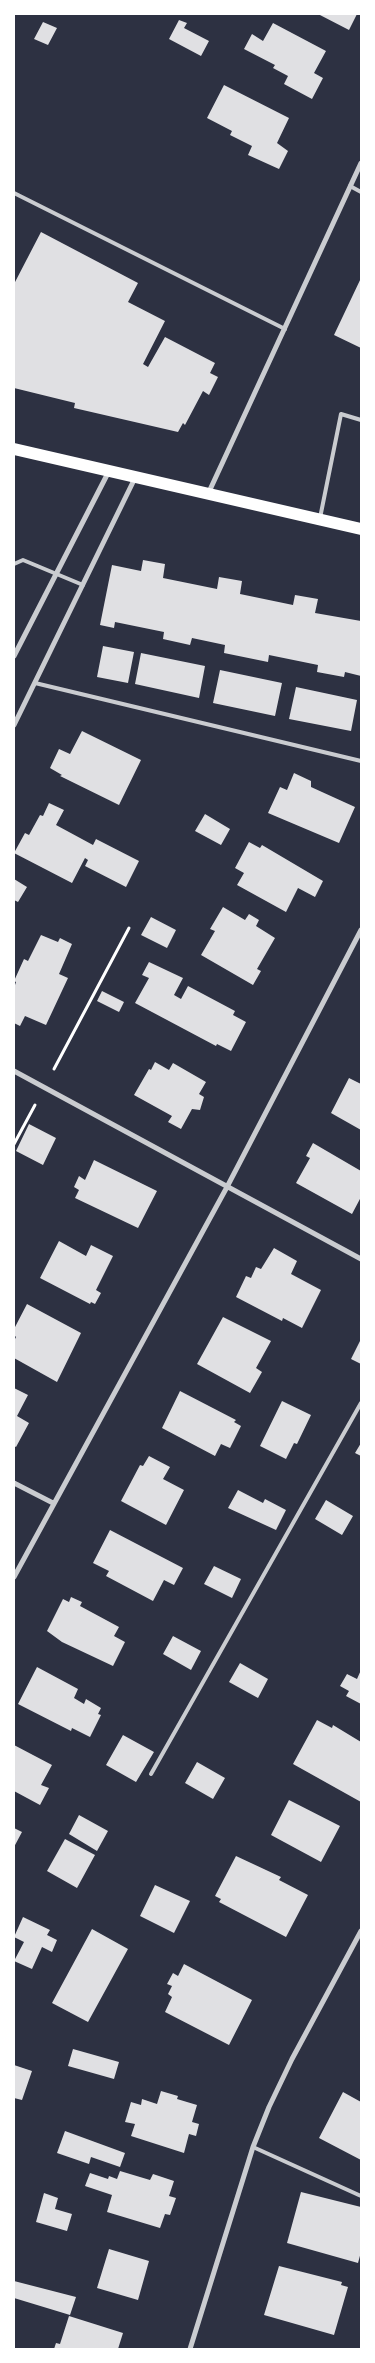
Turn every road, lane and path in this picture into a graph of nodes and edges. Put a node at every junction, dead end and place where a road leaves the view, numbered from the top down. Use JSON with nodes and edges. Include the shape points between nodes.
{"nodes":[{"id":1,"x":361,"y":163,"type":"edge"},
{"id":2,"x":350,"y":186,"type":"junction"},
{"id":3,"x":361,"y":192,"type":"edge"},
{"id":4,"x":14,"y":193,"type":"edge"},
{"id":5,"x":285,"y":329,"type":"junction"},
{"id":6,"x":361,"y":420,"type":"edge"},
{"id":7,"x":14,"y":449,"type":"edge"},
{"id":8,"x":108,"y":472,"type":"junction"},
{"id":9,"x":135,"y":478,"type":"junction"},
{"id":10,"x":208,"y":494,"type":"junction"},
{"id":11,"x":320,"y":520,"type":"junction"},
{"id":12,"x":361,"y":529,"type":"edge"},
{"id":13,"x":14,"y":564,"type":"edge"},
{"id":14,"x":56,"y":574,"type":"junction"},
{"id":15,"x":84,"y":585,"type":"junction"},
{"id":16,"x":14,"y":656,"type":"edge"},
{"id":17,"x":36,"y":683,"type":"junction"},
{"id":18,"x":14,"y":725,"type":"edge"},
{"id":19,"x":361,"y":761,"type":"edge"},
{"id":20,"x":129,"y":928,"type":"dead end"},
{"id":21,"x":361,"y":930,"type":"edge"},
{"id":22,"x":14,"y":1071,"type":"edge"},
{"id":23,"x":44,"y":1088,"type":"junction"},
{"id":24,"x":14,"y":1144,"type":"edge"},
{"id":25,"x":227,"y":1187,"type":"junction"},
{"id":26,"x":361,"y":1259,"type":"edge"},
{"id":27,"x":361,"y":1403,"type":"edge"},
{"id":28,"x":14,"y":1483,"type":"edge"},
{"id":29,"x":53,"y":1503,"type":"junction"},
{"id":30,"x":14,"y":1577,"type":"edge"},
{"id":31,"x":151,"y":1774,"type":"dead end"},
{"id":32,"x":361,"y":1931,"type":"edge"},
{"id":33,"x":253,"y":2147,"type":"junction"},
{"id":34,"x":361,"y":2196,"type":"edge"},
{"id":35,"x":190,"y":2349,"type":"edge"}],
"edges":[{"from":1,"to":2,"type":"street"},
{"from":2,"to":3,"type":"lane"},
{"from":2,"to":5,"type":"street"},
{"from":4,"to":5,"type":"lane"},
{"from":5,"to":10,"type":"street"},
{"from":6,"to":11,"type":"lane","via":[[340,414]]},
{"from":7,"to":8,"type":"main road"},
{"from":8,"to":9,"type":"main road"},
{"from":8,"to":14,"type":"street"},
{"from":9,"to":10,"type":"main road"},
{"from":9,"to":15,"type":"street"},
{"from":10,"to":11,"type":"main road"},
{"from":11,"to":12,"type":"main road"},
{"from":13,"to":14,"type":"lane","via":[[23,560]]},
{"from":14,"to":15,"type":"lane"},
{"from":14,"to":16,"type":"street"},
{"from":15,"to":17,"type":"street"},
{"from":17,"to":18,"type":"street"},
{"from":17,"to":19,"type":"lane"},
{"from":20,"to":23,"type":"path"},
{"from":21,"to":25,"type":"street"},
{"from":22,"to":23,"type":"street"},
{"from":23,"to":24,"type":"path"},
{"from":23,"to":25,"type":"street"},
{"from":25,"to":26,"type":"street"},
{"from":25,"to":29,"type":"street"},
{"from":27,"to":31,"type":"lane"},
{"from":28,"to":29,"type":"street"},
{"from":29,"to":30,"type":"street"},
{"from":32,"to":33,"type":"street","via":[[292,2059]]},
{"from":33,"to":34,"type":"lane"},
{"from":33,"to":35,"type":"street"}]}
